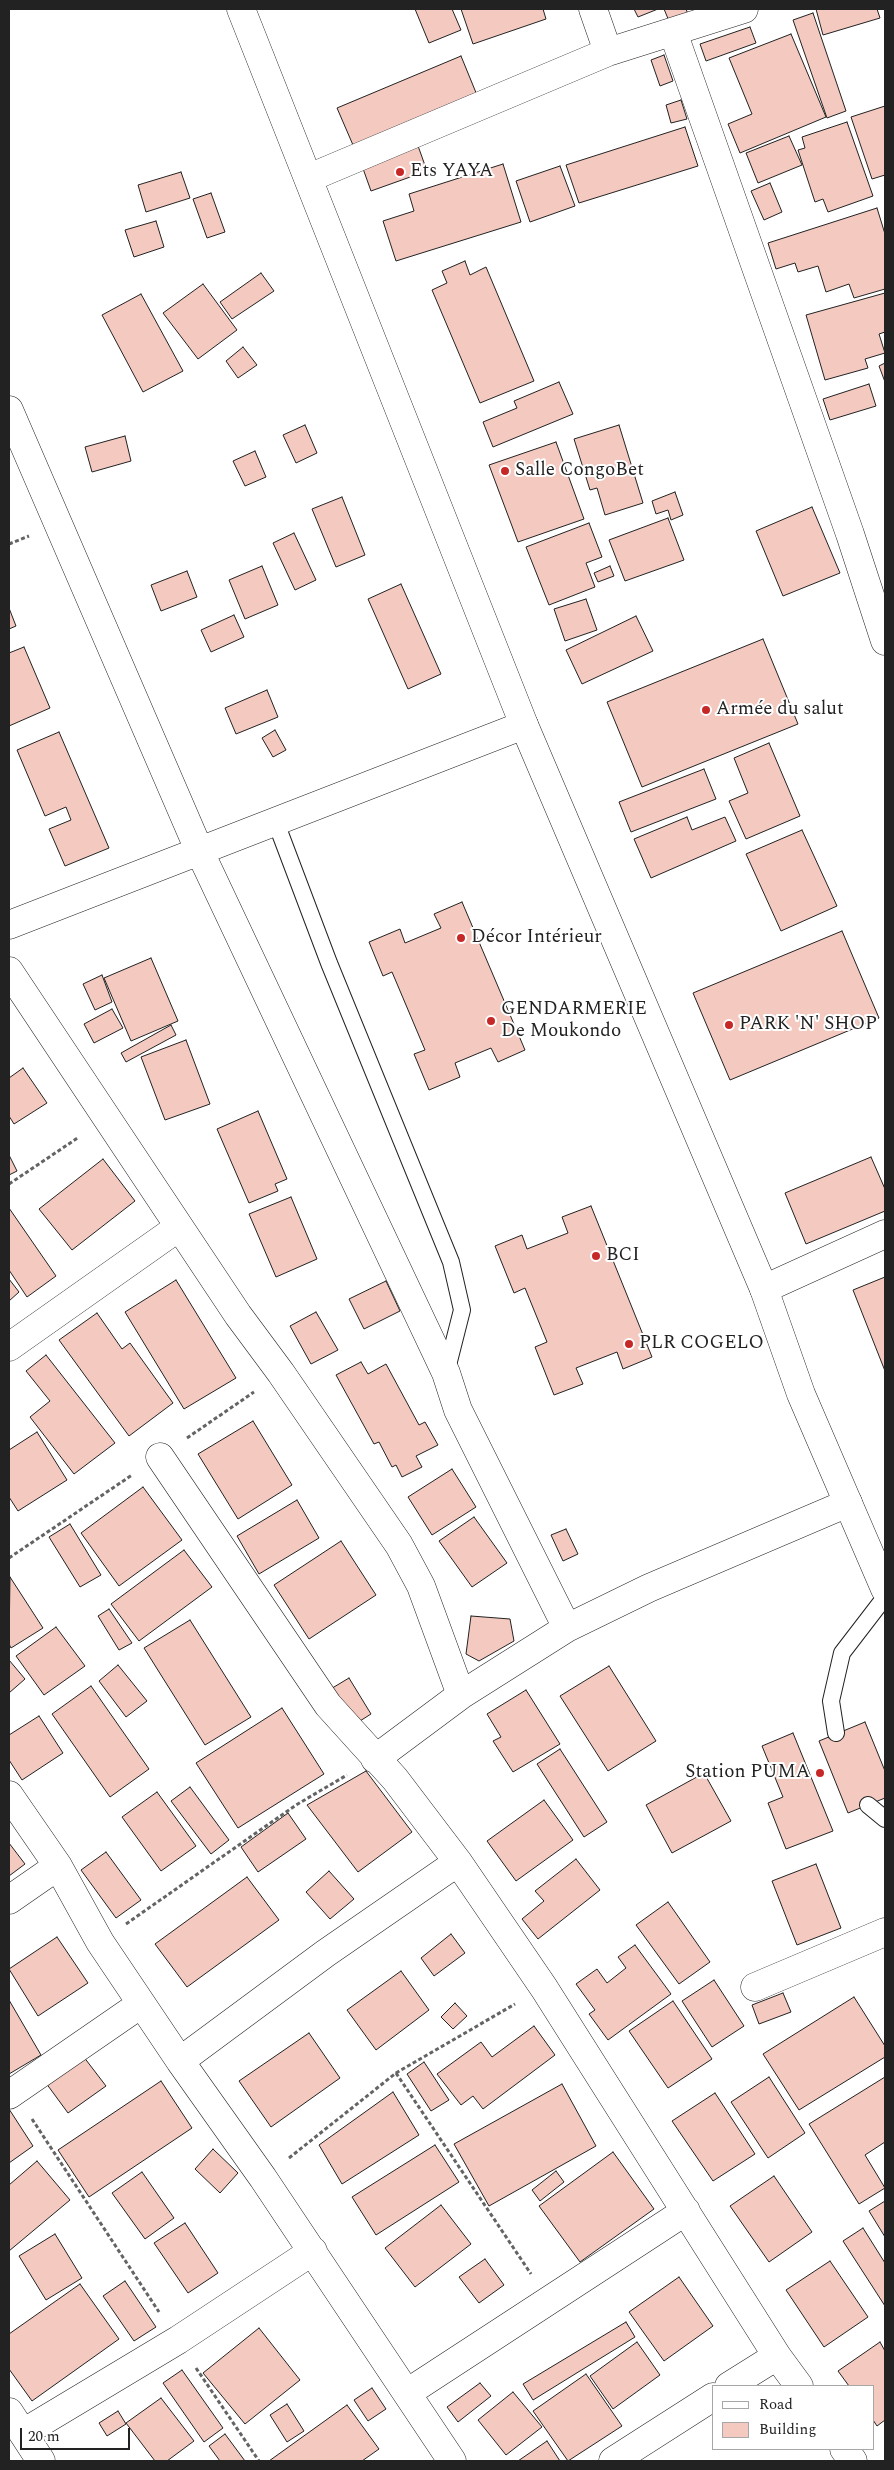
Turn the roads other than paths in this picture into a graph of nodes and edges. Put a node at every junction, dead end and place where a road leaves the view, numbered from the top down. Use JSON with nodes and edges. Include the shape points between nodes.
{"nodes":[{"id":1,"x":241,"y":9,"type":"edge"},
{"id":2,"x":593,"y":9,"type":"edge"},
{"id":3,"x":744,"y":9,"type":"edge"},
{"id":4,"x":674,"y":32,"type":"junction"},
{"id":5,"x":608,"y":52,"type":"junction"},
{"id":6,"x":309,"y":178,"type":"junction"},
{"id":7,"x":9,"y":410,"type":"edge"},
{"id":8,"x":885,"y":641,"type":"edge"},
{"id":9,"x":524,"y":725,"type":"junction"},
{"id":10,"x":275,"y":820,"type":"junction"},
{"id":11,"x":199,"y":850,"type":"junction"},
{"id":12,"x":9,"y":925,"type":"edge"},
{"id":13,"x":13,"y":989,"type":"edge"},
{"id":14,"x":179,"y":1227,"type":"junction"},
{"id":15,"x":885,"y":1234,"type":"edge"},
{"id":16,"x":764,"y":1290,"type":"junction"},
{"id":17,"x":9,"y":1346,"type":"edge"},
{"id":18,"x":446,"y":1373,"type":"junction"},
{"id":19,"x":160,"y":1456,"type":"dead end"},
{"id":20,"x":848,"y":1503,"type":"junction"},
{"id":21,"x":885,"y":1589,"type":"edge"},
{"id":22,"x":885,"y":1597,"type":"edge"},
{"id":23,"x":567,"y":1628,"type":"junction"},
{"id":24,"x":461,"y":1695,"type":"junction"},
{"id":25,"x":836,"y":1734,"type":"dead end"},
{"id":26,"x":376,"y":1759,"type":"junction"},
{"id":27,"x":9,"y":1794,"type":"edge"},
{"id":28,"x":868,"y":1805,"type":"dead end"},
{"id":29,"x":885,"y":1819,"type":"edge"},
{"id":30,"x":458,"y":1862,"type":"junction"},
{"id":31,"x":58,"y":1866,"type":"junction"},
{"id":32,"x":9,"y":1900,"type":"edge"},
{"id":33,"x":885,"y":1932,"type":"edge"},
{"id":34,"x":755,"y":1987,"type":"dead end"},
{"id":35,"x":142,"y":2004,"type":"junction"},
{"id":36,"x":180,"y":2061,"type":"junction"},
{"id":37,"x":11,"y":2093,"type":"edge"},
{"id":38,"x":686,"y":2211,"type":"junction"},
{"id":39,"x":313,"y":2251,"type":"junction"},
{"id":40,"x":777,"y":2356,"type":"junction"},
{"id":41,"x":731,"y":2385,"type":"edge"},
{"id":42,"x":798,"y":2385,"type":"edge"},
{"id":43,"x":407,"y":2393,"type":"junction"},
{"id":44,"x":712,"y":2398,"type":"edge"},
{"id":45,"x":16,"y":2422,"type":"edge"},
{"id":46,"x":845,"y":2450,"type":"edge"},
{"id":47,"x":41,"y":2461,"type":"edge"},
{"id":48,"x":452,"y":2461,"type":"edge"},
{"id":49,"x":613,"y":2461,"type":"edge"},
{"id":50,"x":854,"y":2461,"type":"edge"}],
"edges":[{"from":1,"to":6,"type":"street"},
{"from":2,"to":5,"type":"street"},
{"from":3,"to":4,"type":"street"},
{"from":4,"to":5,"type":"street"},
{"from":4,"to":8,"type":"street"},
{"from":5,"to":6,"type":"street"},
{"from":6,"to":9,"type":"street"},
{"from":7,"to":11,"type":"street"},
{"from":9,"to":10,"type":"street"},
{"from":9,"to":16,"type":"street"},
{"from":10,"to":11,"type":"street"},
{"from":10,"to":18,"type":"lane","via":[[329,963],[451,1262],[462,1310]]},
{"from":11,"to":12,"type":"street"},
{"from":11,"to":18,"type":"street"},
{"from":13,"to":14,"type":"street","via":[[107,1119]]},
{"from":14,"to":17,"type":"street"},
{"from":14,"to":24,"type":"street","via":[[399,1545],[421,1586]]},
{"from":15,"to":16,"type":"street"},
{"from":16,"to":20,"type":"street","via":[[801,1394]]},
{"from":18,"to":23,"type":"street","via":[[458,1410]]},
{"from":19,"to":26,"type":"street","via":[[328,1705]]},
{"from":20,"to":21,"type":"street"},
{"from":20,"to":23,"type":"street","via":[[650,1588]]},
{"from":22,"to":25,"type":"lane","via":[[842,1654],[831,1701]]},
{"from":23,"to":24,"type":"street"},
{"from":24,"to":26,"type":"street"},
{"from":26,"to":30,"type":"street"},
{"from":27,"to":31,"type":"street"},
{"from":28,"to":29,"type":"lane"},
{"from":30,"to":36,"type":"street","via":[[326,1953]]},
{"from":30,"to":38,"type":"street","via":[[544,1988]]},
{"from":31,"to":32,"type":"street"},
{"from":31,"to":35,"type":"street","via":[[100,1942]]},
{"from":33,"to":34,"type":"street"},
{"from":35,"to":36,"type":"street"},
{"from":35,"to":37,"type":"street"},
{"from":36,"to":39,"type":"street"},
{"from":38,"to":40,"type":"street"},
{"from":38,"to":43,"type":"street"},
{"from":39,"to":43,"type":"street"},
{"from":39,"to":45,"type":"street","via":[[178,2340]]},
{"from":40,"to":41,"type":"street"},
{"from":40,"to":42,"type":"street"},
{"from":43,"to":48,"type":"street"},
{"from":44,"to":49,"type":"street"},
{"from":45,"to":47,"type":"street"},
{"from":46,"to":50,"type":"street"}]}
